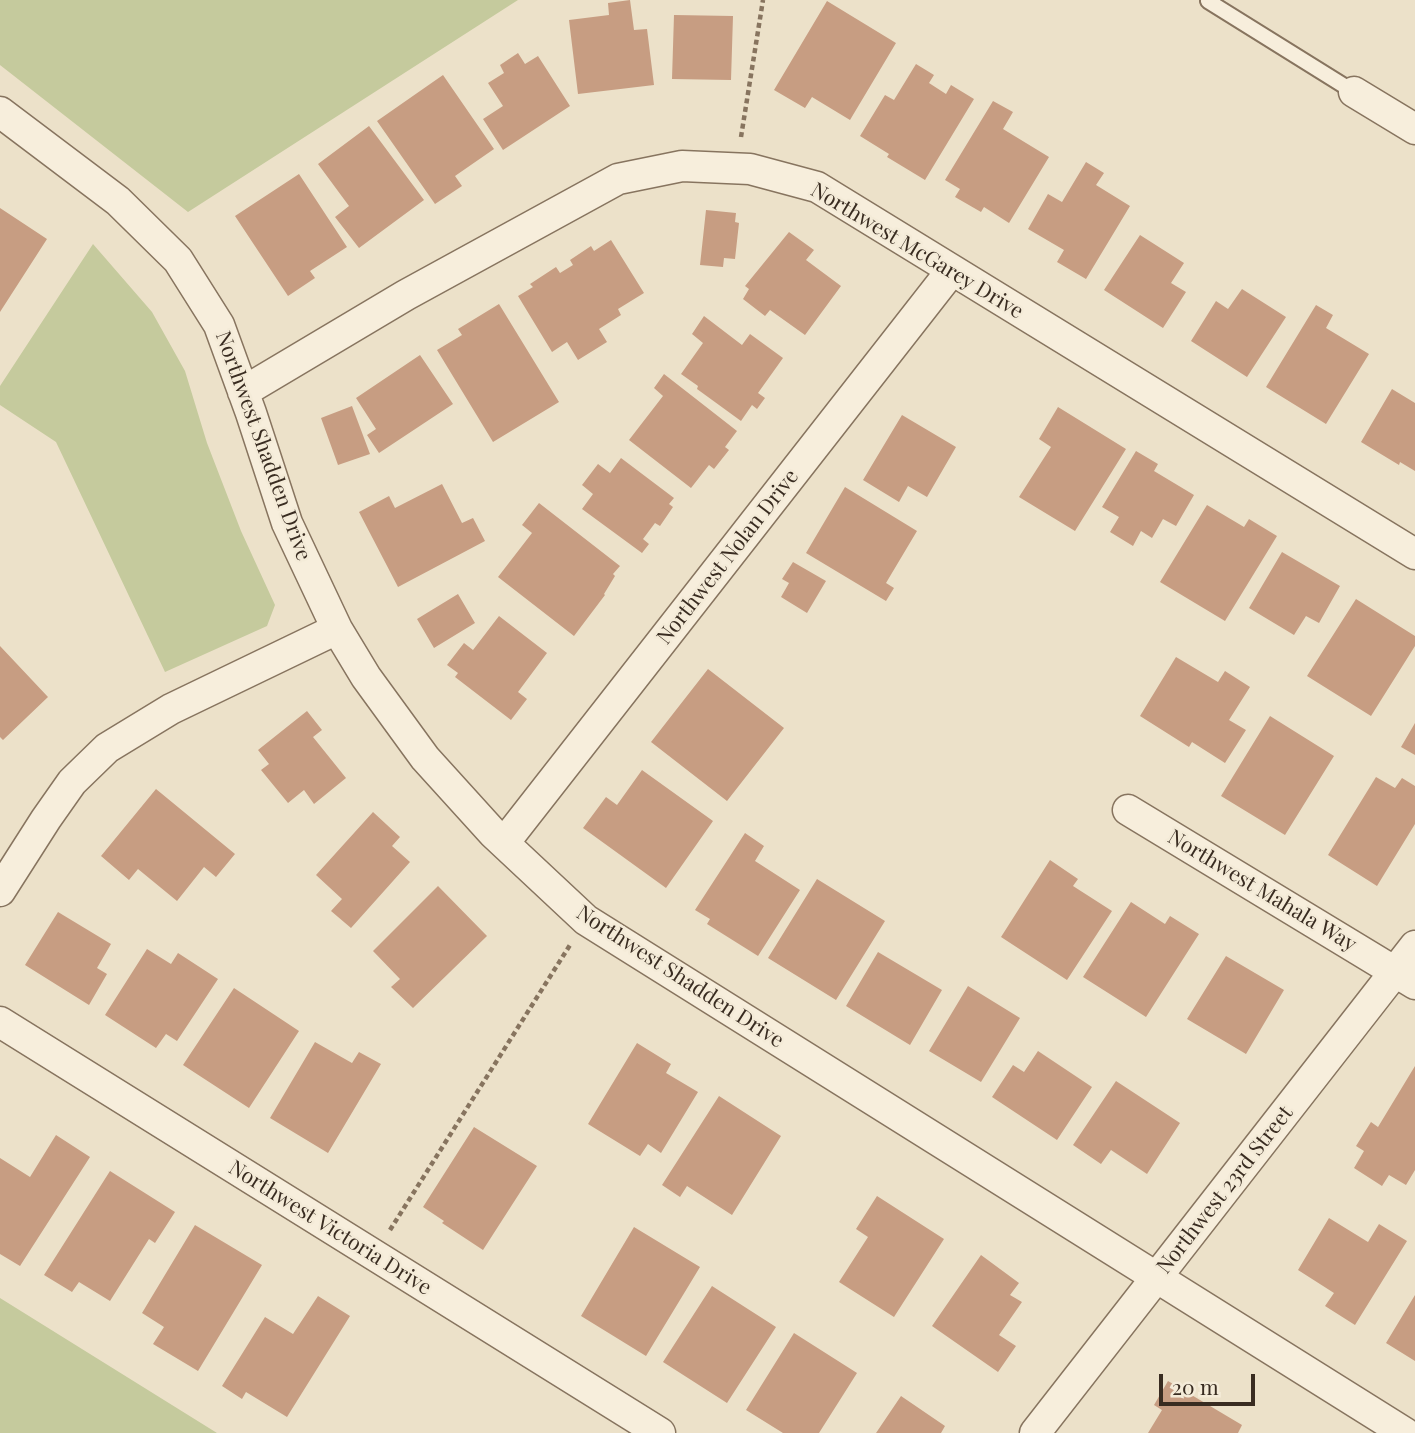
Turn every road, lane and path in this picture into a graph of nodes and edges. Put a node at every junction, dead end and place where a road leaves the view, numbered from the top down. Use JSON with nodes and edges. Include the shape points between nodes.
{"nodes":[{"id":1,"x":763,"y":0,"type":"edge"},
{"id":2,"x":1208,"y":1,"type":"edge"},
{"id":3,"x":1354,"y":92,"type":"joint"},
{"id":4,"x":0,"y":112,"type":"edge"},
{"id":5,"x":1415,"y":129,"type":"edge"},
{"id":6,"x":736,"y":169,"type":"junction"},
{"id":7,"x":952,"y":270,"type":"junction"},
{"id":8,"x":243,"y":392,"type":"junction"},
{"id":9,"x":1415,"y":554,"type":"edge"},
{"id":10,"x":337,"y":629,"type":"junction"},
{"id":11,"x":1128,"y":810,"type":"dead end"},
{"id":12,"x":504,"y":843,"type":"junction"},
{"id":13,"x":0,"y":891,"type":"edge"},
{"id":14,"x":586,"y":920,"type":"junction"},
{"id":15,"x":1415,"y":946,"type":"edge"},
{"id":16,"x":1405,"y":978,"type":"edge"},
{"id":17,"x":0,"y":1022,"type":"edge"},
{"id":18,"x":374,"y":1255,"type":"junction"},
{"id":19,"x":1156,"y":1277,"type":"junction"},
{"id":20,"x":660,"y":1433,"type":"edge"},
{"id":21,"x":1035,"y":1433,"type":"edge"},
{"id":22,"x":1405,"y":1433,"type":"edge"}],
"edges":[{"from":1,"to":6,"type":"path"},
{"from":2,"to":3,"type":"lane"},
{"from":3,"to":5,"type":"street"},
{"from":4,"to":8,"type":"street","name":"Northwest Shadden Drive","via":[[118,201],[178,260],[219,325]]},
{"from":6,"to":7,"type":"street","name":"Northwest McGarey Drive","via":[[817,187]]},
{"from":6,"to":8,"type":"street","name":"Northwest McGarey Drive","via":[[682,166],[618,179]]},
{"from":7,"to":9,"type":"street","name":"Northwest McGarey Drive"},
{"from":7,"to":12,"type":"street","name":"Northwest Nolan Drive"},
{"from":8,"to":10,"type":"street","name":"Northwest Shadden Drive","via":[[287,523]]},
{"from":10,"to":12,"type":"street","name":"Northwest Shadden Drive","via":[[425,758]]},
{"from":10,"to":13,"type":"street","via":[[171,709],[107,748],[72,782]]},
{"from":11,"to":16,"type":"street","name":"Northwest Mahala Way"},
{"from":12,"to":14,"type":"street","name":"Northwest Shadden Drive"},
{"from":14,"to":18,"type":"path"},
{"from":14,"to":19,"type":"street","name":"Northwest Shadden Drive"},
{"from":15,"to":16,"type":"street","name":"Northwest 23rd Street"},
{"from":16,"to":19,"type":"street","name":"Northwest 23rd Street"},
{"from":17,"to":18,"type":"street","name":"Northwest Victoria Drive"},
{"from":18,"to":20,"type":"street","name":"Northwest Victoria Drive"},
{"from":19,"to":21,"type":"street","name":"Northwest 23rd Street"},
{"from":19,"to":22,"type":"street","name":"Northwest Shadden Drive"}]}
